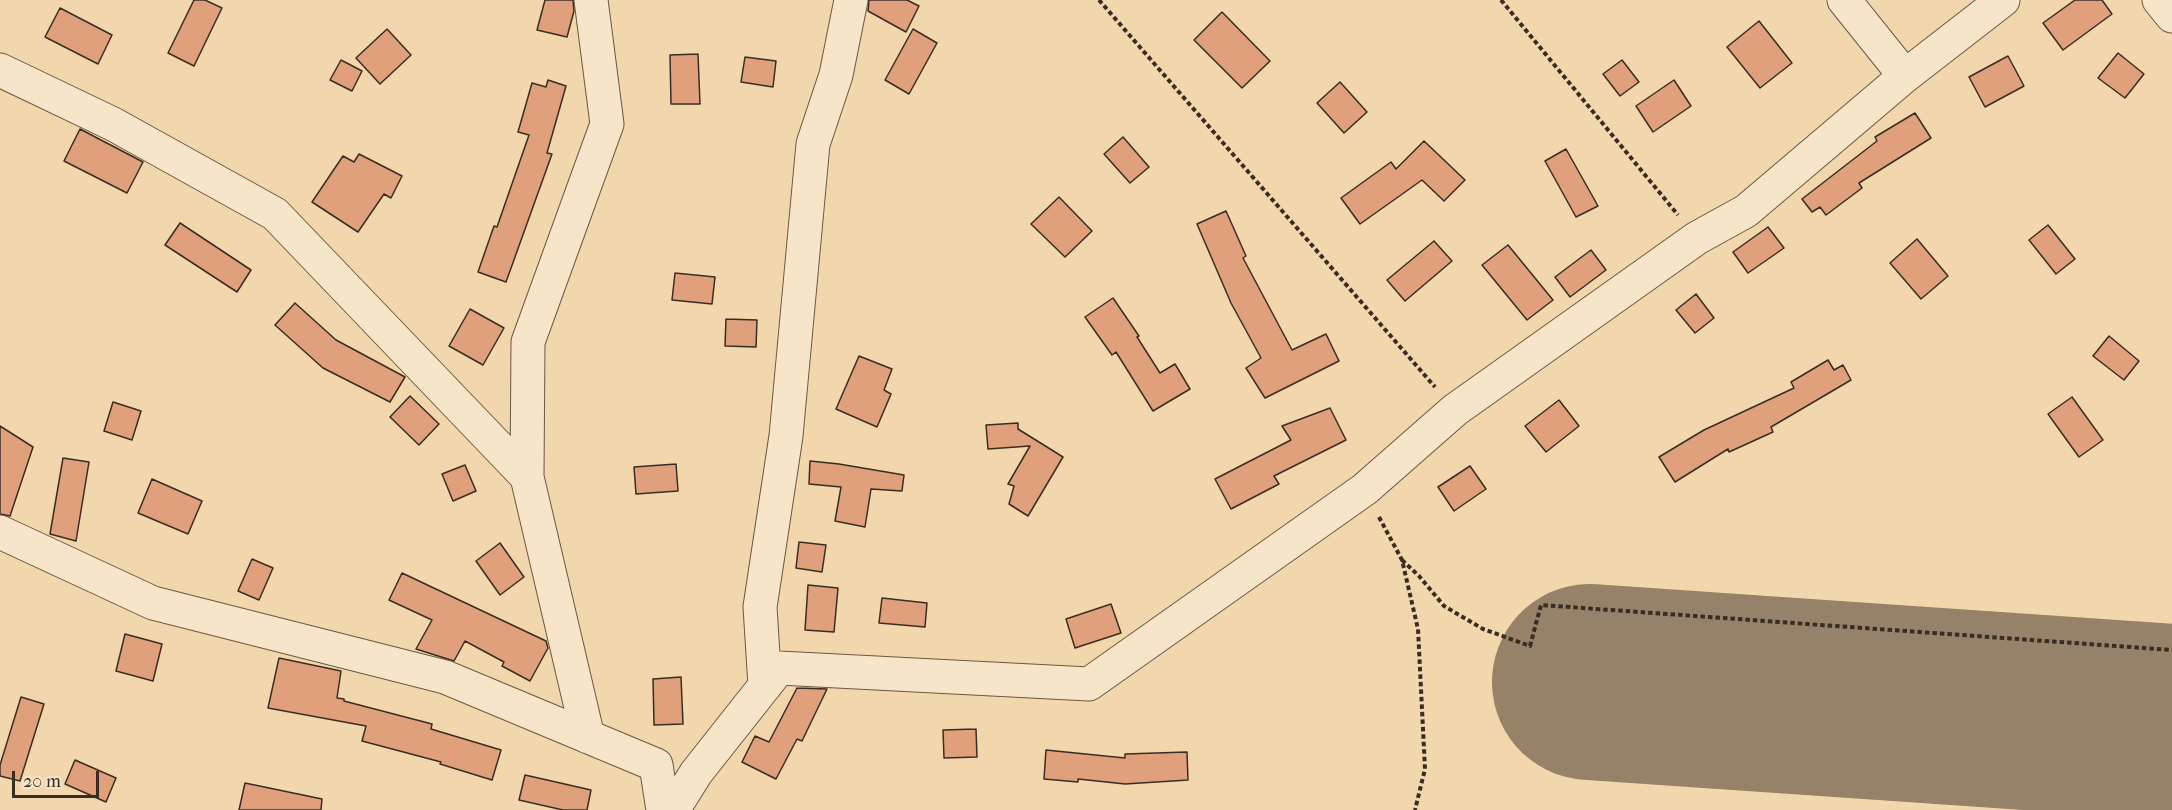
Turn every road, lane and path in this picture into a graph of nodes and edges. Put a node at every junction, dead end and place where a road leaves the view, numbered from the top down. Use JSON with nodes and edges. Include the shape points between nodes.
{"nodes":[{"id":1,"x":591,"y":0,"type":"edge"},
{"id":2,"x":851,"y":0,"type":"edge"},
{"id":3,"x":1099,"y":0,"type":"edge"},
{"id":4,"x":1501,"y":0,"type":"edge"},
{"id":5,"x":1844,"y":0,"type":"edge"},
{"id":6,"x":2003,"y":0,"type":"edge"},
{"id":7,"x":2159,"y":0,"type":"edge"},
{"id":8,"x":2172,"y":16,"type":"edge"},
{"id":9,"x":0,"y":70,"type":"edge"},
{"id":10,"x":1905,"y":76,"type":"junction"},
{"id":11,"x":1697,"y":238,"type":"junction"},
{"id":12,"x":1455,"y":410,"type":"junction"},
{"id":13,"x":527,"y":477,"type":"junction"},
{"id":14,"x":1365,"y":489,"type":"junction"},
{"id":15,"x":0,"y":532,"type":"edge"},
{"id":16,"x":1402,"y":560,"type":"junction"},
{"id":17,"x":2172,"y":650,"type":"edge"},
{"id":18,"x":765,"y":686,"type":"junction"},
{"id":19,"x":588,"y":737,"type":"junction"},
{"id":20,"x":663,"y":810,"type":"edge"},
{"id":21,"x":673,"y":810,"type":"edge"},
{"id":22,"x":1415,"y":810,"type":"edge"}],
"edges":[{"from":1,"to":13,"type":"street","via":[[607,124],[528,342]]},
{"from":2,"to":18,"type":"street","via":[[836,75],[813,144],[786,436],[759,607]]},
{"from":3,"to":12,"type":"path"},
{"from":4,"to":11,"type":"path"},
{"from":5,"to":10,"type":"street"},
{"from":6,"to":10,"type":"street"},
{"from":7,"to":8,"type":"street"},
{"from":9,"to":13,"type":"street","via":[[113,124],[275,214]]},
{"from":10,"to":11,"type":"street","via":[[1746,212]]},
{"from":11,"to":12,"type":"street"},
{"from":12,"to":14,"type":"street"},
{"from":13,"to":19,"type":"street"},
{"from":14,"to":16,"type":"path"},
{"from":14,"to":18,"type":"street","via":[[1089,684],[778,668]]},
{"from":15,"to":19,"type":"street","via":[[153,603],[445,677]]},
{"from":16,"to":17,"type":"path","via":[[1444,606],[1483,629],[1530,646],[1541,605]]},
{"from":16,"to":22,"type":"path","via":[[1418,629],[1422,702],[1425,769]]},
{"from":18,"to":21,"type":"street","via":[[696,773]]},
{"from":19,"to":20,"type":"street","via":[[656,765]]}]}
